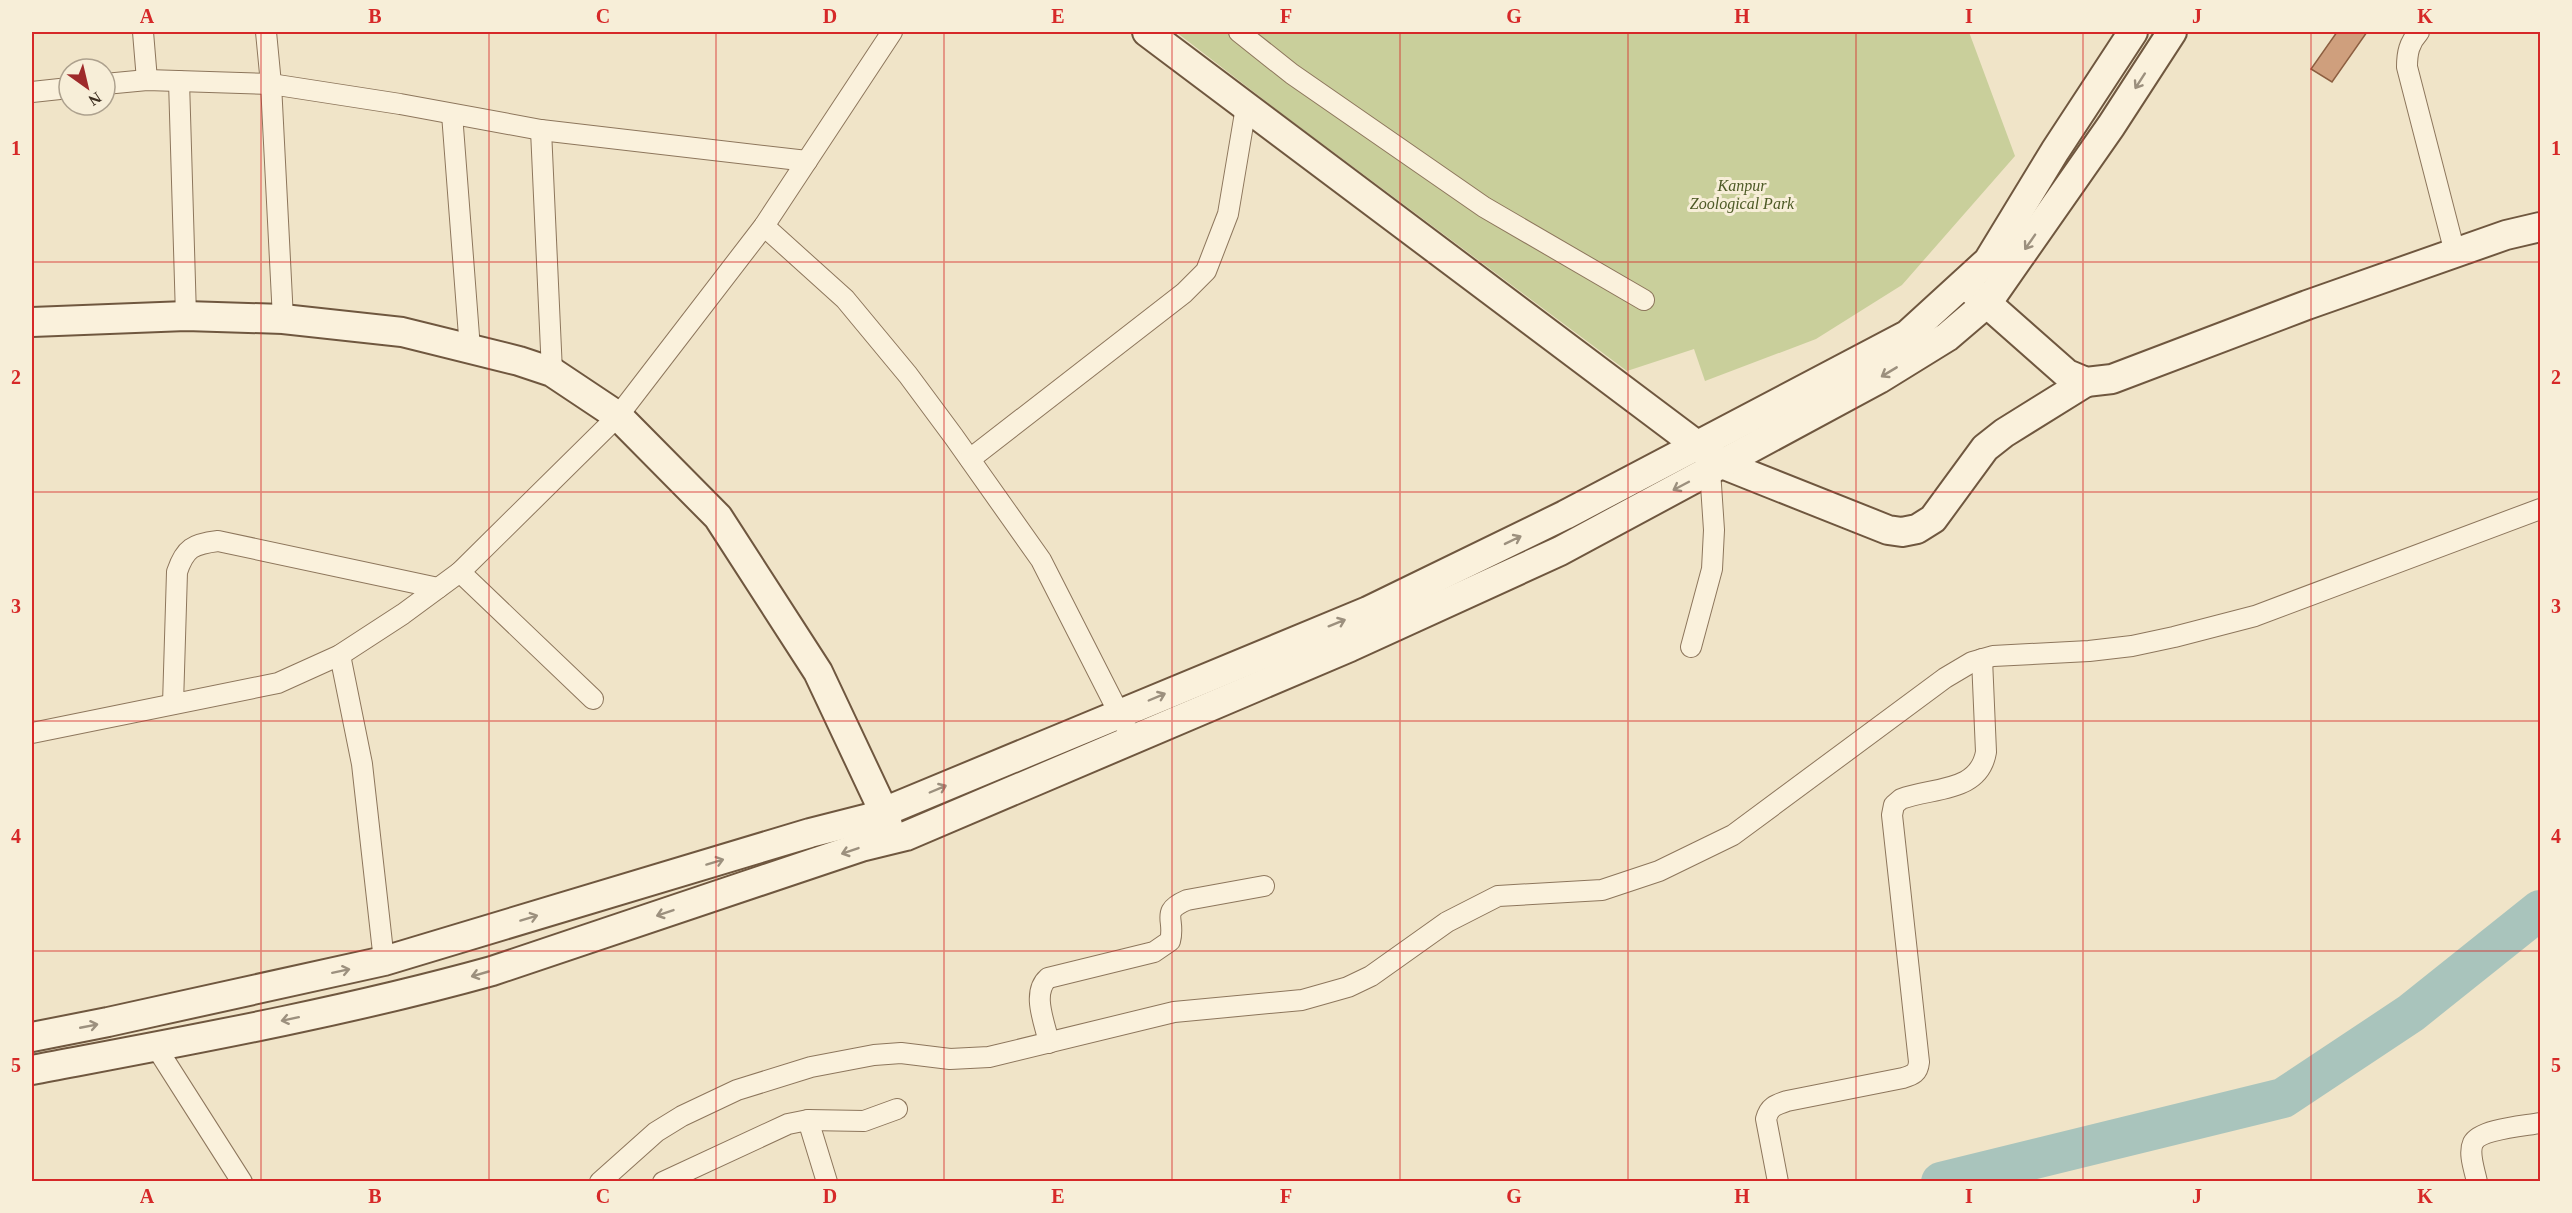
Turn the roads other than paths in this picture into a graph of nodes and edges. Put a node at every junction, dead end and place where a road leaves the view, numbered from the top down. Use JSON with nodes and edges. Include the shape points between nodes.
{"nodes":[{"id":1,"x":143,"y":32,"type":"edge"},
{"id":2,"x":266,"y":32,"type":"edge"},
{"id":3,"x":892,"y":32,"type":"edge"},
{"id":4,"x":1147,"y":32,"type":"edge"},
{"id":5,"x":1239,"y":32,"type":"edge"},
{"id":6,"x":2133,"y":32,"type":"edge"},
{"id":7,"x":2172,"y":32,"type":"edge"},
{"id":8,"x":2419,"y":32,"type":"edge"},
{"id":9,"x":147,"y":80,"type":"junction"},
{"id":10,"x":179,"y":81,"type":"junction"},
{"id":11,"x":117,"y":83,"type":"edge"},
{"id":12,"x":271,"y":84,"type":"junction"},
{"id":13,"x":57,"y":89,"type":"edge"},
{"id":14,"x":32,"y":92,"type":"edge"},
{"id":15,"x":1246,"y":107,"type":"junction"},
{"id":16,"x":452,"y":114,"type":"junction"},
{"id":17,"x":541,"y":130,"type":"junction"},
{"id":18,"x":807,"y":161,"type":"junction"},
{"id":19,"x":764,"y":226,"type":"junction"},
{"id":20,"x":2541,"y":227,"type":"edge"},
{"id":21,"x":2455,"y":253,"type":"junction"},
{"id":22,"x":1964,"y":284,"type":"junction"},
{"id":23,"x":1644,"y":300,"type":"dead end"},
{"id":24,"x":1988,"y":302,"type":"junction"},
{"id":25,"x":186,"y":316,"type":"junction"},
{"id":26,"x":283,"y":320,"type":"junction"},
{"id":27,"x":32,"y":322,"type":"edge"},
{"id":28,"x":470,"y":349,"type":"junction"},
{"id":29,"x":552,"y":372,"type":"junction"},
{"id":30,"x":2086,"y":382,"type":"junction"},
{"id":31,"x":618,"y":416,"type":"junction"},
{"id":32,"x":1696,"y":445,"type":"junction"},
{"id":33,"x":970,"y":459,"type":"junction"},
{"id":34,"x":1716,"y":467,"type":"junction"},
{"id":35,"x":2541,"y":509,"type":"edge"},
{"id":36,"x":460,"y":572,"type":"junction"},
{"id":37,"x":438,"y":588,"type":"junction"},
{"id":38,"x":1691,"y":647,"type":"dead end"},
{"id":39,"x":340,"y":655,"type":"junction"},
{"id":40,"x":1982,"y":659,"type":"junction"},
{"id":41,"x":593,"y":699,"type":"dead end"},
{"id":42,"x":173,"y":704,"type":"junction"},
{"id":43,"x":1119,"y":713,"type":"junction"},
{"id":44,"x":32,"y":733,"type":"edge"},
{"id":45,"x":1133,"y":741,"type":"junction"},
{"id":46,"x":884,"y":812,"type":"junction"},
{"id":47,"x":892,"y":840,"type":"junction"},
{"id":48,"x":1264,"y":886,"type":"dead end"},
{"id":49,"x":384,"y":961,"type":"junction"},
{"id":50,"x":32,"y":1037,"type":"edge"},
{"id":51,"x":1049,"y":1044,"type":"junction"},
{"id":52,"x":156,"y":1047,"type":"junction"},
{"id":53,"x":32,"y":1070,"type":"edge"},
{"id":54,"x":897,"y":1109,"type":"dead end"},
{"id":55,"x":808,"y":1120,"type":"junction"},
{"id":56,"x":2541,"y":1123,"type":"edge"},
{"id":57,"x":242,"y":1182,"type":"edge"},
{"id":58,"x":600,"y":1182,"type":"edge"},
{"id":59,"x":663,"y":1182,"type":"edge"},
{"id":60,"x":827,"y":1182,"type":"edge"},
{"id":61,"x":1778,"y":1182,"type":"edge"},
{"id":62,"x":2477,"y":1182,"type":"edge"}],
"edges":[{"from":1,"to":9,"type":"street"},
{"from":2,"to":12,"type":"street"},
{"from":3,"to":18,"type":"street"},
{"from":4,"to":15,"type":"main road"},
{"from":5,"to":23,"type":"street","via":[[1292,74],[1484,207]]},
{"from":6,"to":22,"type":"main road","via":[[1988,261]]},
{"from":7,"to":24,"type":"main road","one_way":true},
{"from":8,"to":21,"type":"street","via":[[2407,52],[2407,67]]},
{"from":9,"to":10,"type":"street"},
{"from":9,"to":11,"type":"street"},
{"from":10,"to":12,"type":"street"},
{"from":10,"to":25,"type":"street"},
{"from":12,"to":16,"type":"street"},
{"from":12,"to":26,"type":"street"},
{"from":13,"to":14,"type":"street"},
{"from":15,"to":32,"type":"main road"},
{"from":15,"to":33,"type":"street","via":[[1228,214],[1206,272]]},
{"from":16,"to":17,"type":"street"},
{"from":16,"to":28,"type":"street"},
{"from":17,"to":18,"type":"street"},
{"from":17,"to":29,"type":"street"},
{"from":18,"to":19,"type":"street"},
{"from":19,"to":31,"type":"street"},
{"from":19,"to":33,"type":"street","via":[[845,299]]},
{"from":20,"to":21,"type":"main road"},
{"from":21,"to":30,"type":"main road","via":[[2112,379]]},
{"from":22,"to":24,"type":"main road"},
{"from":22,"to":32,"type":"main road","via":[[1907,335]]},
{"from":24,"to":30,"type":"main road","via":[[2067,374]]},
{"from":24,"to":34,"type":"main road","one_way":true,"via":[[1947,337]]},
{"from":25,"to":26,"type":"main road"},
{"from":25,"to":27,"type":"main road"},
{"from":26,"to":28,"type":"main road","via":[[402,332]]},
{"from":28,"to":29,"type":"main road"},
{"from":29,"to":31,"type":"main road"},
{"from":30,"to":34,"type":"main road","via":[[1985,448],[1933,519],[1917,529],[1888,530]]},
{"from":31,"to":36,"type":"street"},
{"from":31,"to":46,"type":"main road","via":[[718,517],[818,672]]},
{"from":32,"to":34,"type":"main road"},
{"from":43,"to":32,"type":"main road","one_way":true,"via":[[1368,611],[1565,515]]},
{"from":33,"to":43,"type":"street","via":[[1041,561]]},
{"from":34,"to":38,"type":"street","via":[[1712,569]]},
{"from":34,"to":45,"type":"main road","one_way":true,"via":[[1560,551]]},
{"from":35,"to":40,"type":"street","via":[[2294,602],[2219,626],[2132,646]]},
{"from":36,"to":37,"type":"street"},
{"from":36,"to":41,"type":"street"},
{"from":37,"to":39,"type":"street"},
{"from":37,"to":42,"type":"street","via":[[218,541],[201,543],[182,556],[177,572]]},
{"from":39,"to":42,"type":"street","via":[[278,682]]},
{"from":39,"to":49,"type":"street","via":[[362,764]]},
{"from":40,"to":51,"type":"street","via":[[1944,678],[1733,835],[1659,871],[1602,890],[1498,896],[1447,922],[1371,976],[1326,994],[1279,1004],[1174,1012]]},
{"from":40,"to":61,"type":"street","via":[[1986,752],[1977,776],[1961,784],[1901,799],[1894,805],[1892,815],[1918,1070],[1913,1075],[1787,1101],[1768,1110],[1766,1119]]},
{"from":42,"to":44,"type":"street"},
{"from":43,"to":45,"type":"street"},
{"from":46,"to":43,"type":"main road","one_way":true},
{"from":45,"to":47,"type":"main road"},
{"from":46,"to":47,"type":"main road"},
{"from":49,"to":46,"type":"main road","one_way":true},
{"from":47,"to":52,"type":"main road","one_way":true,"via":[[492,971]]},
{"from":48,"to":51,"type":"street","via":[[1177,905],[1169,916],[1170,941],[1154,952],[1048,978],[1041,984],[1039,994]]},
{"from":50,"to":49,"type":"main road","one_way":true},
{"from":51,"to":58,"type":"street","via":[[970,1059],[902,1053],[811,1066],[737,1090],[682,1116],[656,1132]]},
{"from":52,"to":53,"type":"main road"},
{"from":52,"to":57,"type":"street"},
{"from":54,"to":55,"type":"street","via":[[864,1121]]},
{"from":55,"to":59,"type":"street","via":[[788,1124]]},
{"from":55,"to":60,"type":"street"},
{"from":56,"to":62,"type":"street","via":[[2480,1136],[2472,1144]]}]}
